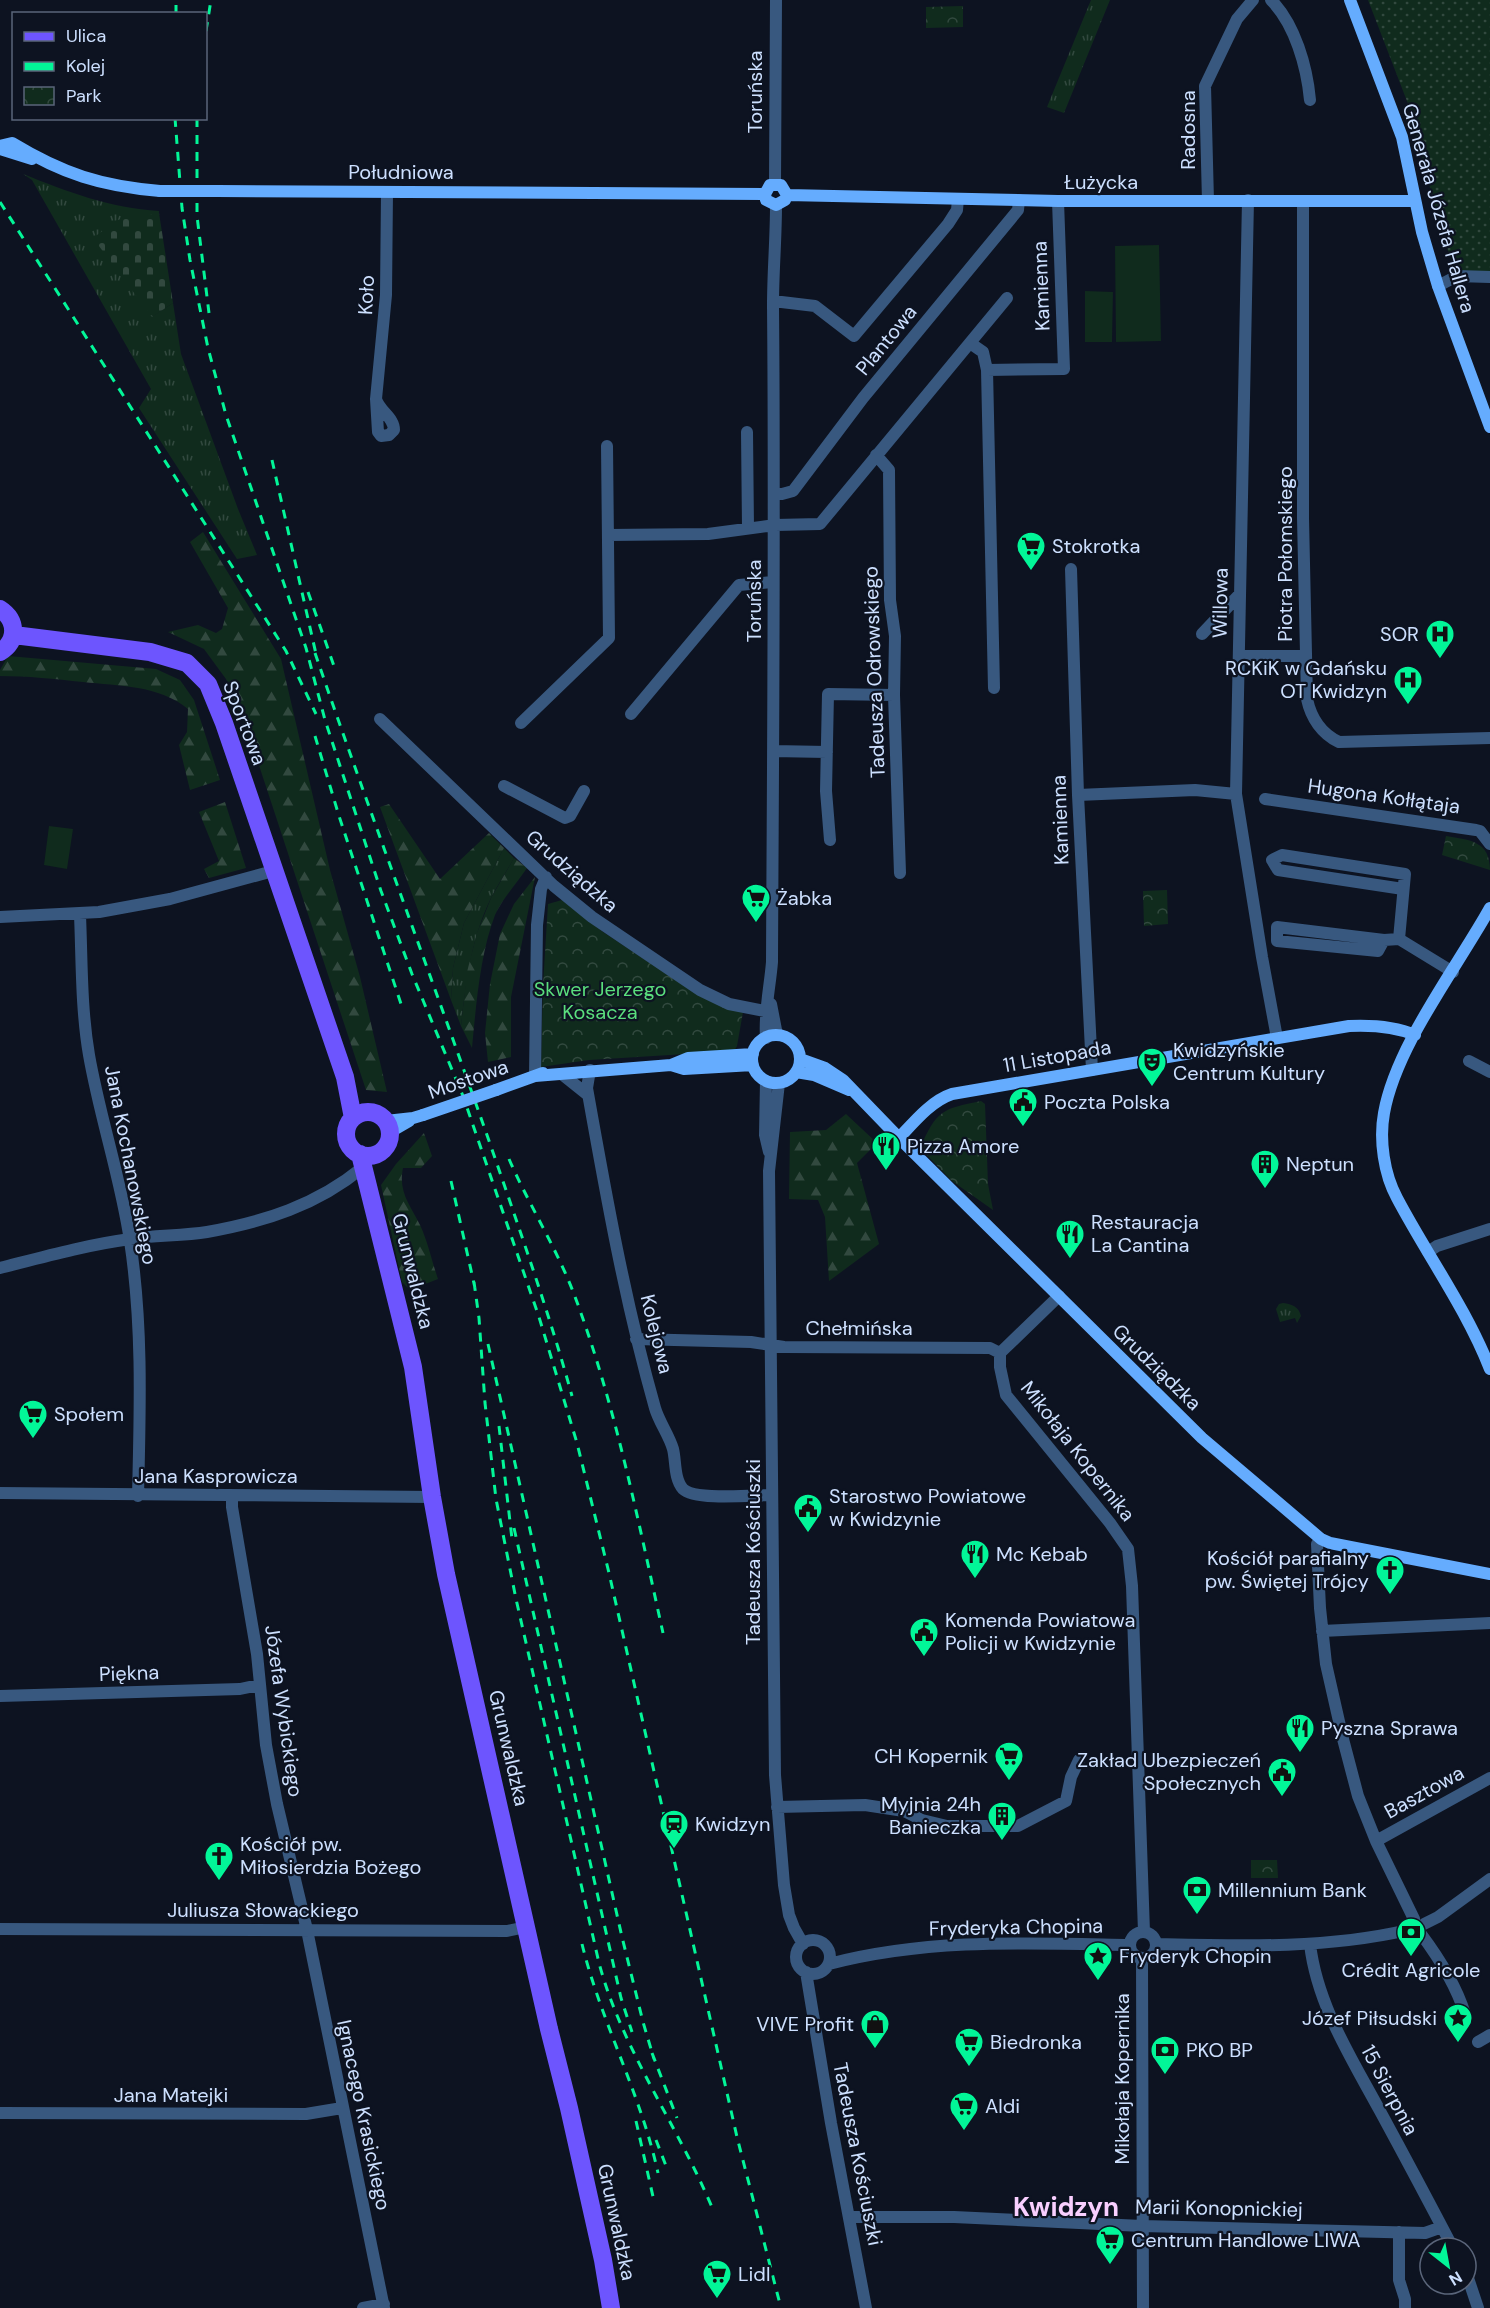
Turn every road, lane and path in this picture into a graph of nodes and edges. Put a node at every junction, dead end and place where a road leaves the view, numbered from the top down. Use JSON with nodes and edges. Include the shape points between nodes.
{"nodes":[{"id":1,"x":776,"y":0,"type":"edge"},
{"id":2,"x":1253,"y":0,"type":"edge"},
{"id":3,"x":1271,"y":0,"type":"edge"},
{"id":4,"x":1350,"y":0,"type":"edge"},
{"id":5,"x":1310,"y":100,"type":"dead end"},
{"id":6,"x":0,"y":148,"type":"edge"},
{"id":7,"x":775,"y":184,"type":"junction"},
{"id":8,"x":387,"y":192,"type":"junction"},
{"id":9,"x":765,"y":194,"type":"junction"},
{"id":10,"x":787,"y":195,"type":"junction"},
{"id":11,"x":958,"y":199,"type":"junction"},
{"id":12,"x":1019,"y":200,"type":"junction"},
{"id":13,"x":1248,"y":200,"type":"junction"},
{"id":14,"x":1058,"y":201,"type":"junction"},
{"id":15,"x":1208,"y":201,"type":"junction"},
{"id":16,"x":1303,"y":201,"type":"junction"},
{"id":17,"x":1415,"y":201,"type":"junction"},
{"id":18,"x":776,"y":206,"type":"junction"},
{"id":19,"x":1490,"y":278,"type":"edge"},
{"id":20,"x":1438,"y":286,"type":"junction"},
{"id":21,"x":1007,"y":298,"type":"dead end"},
{"id":22,"x":773,"y":302,"type":"junction"},
{"id":23,"x":970,"y":343,"type":"junction"},
{"id":24,"x":987,"y":369,"type":"junction"},
{"id":25,"x":376,"y":399,"type":"dead end"},
{"id":26,"x":1490,"y":427,"type":"edge"},
{"id":27,"x":747,"y":432,"type":"dead end"},
{"id":28,"x":607,"y":446,"type":"dead end"},
{"id":29,"x":876,"y":455,"type":"junction"},
{"id":30,"x":775,"y":494,"type":"junction"},
{"id":31,"x":775,"y":525,"type":"junction"},
{"id":32,"x":748,"y":528,"type":"junction"},
{"id":33,"x":608,"y":535,"type":"junction"},
{"id":34,"x":1071,"y":569,"type":"dead end"},
{"id":35,"x":772,"y":582,"type":"junction"},
{"id":36,"x":1239,"y":595,"type":"junction"},
{"id":37,"x":0,"y":602,"type":"edge"},
{"id":38,"x":0,"y":610,"type":"edge"},
{"id":39,"x":1202,"y":634,"type":"dead end"},
{"id":40,"x":14,"y":635,"type":"junction"},
{"id":41,"x":0,"y":652,"type":"edge"},
{"id":42,"x":1239,"y":656,"type":"junction"},
{"id":43,"x":1306,"y":656,"type":"junction"},
{"id":44,"x":994,"y":688,"type":"dead end"},
{"id":45,"x":894,"y":695,"type":"junction"},
{"id":46,"x":632,"y":714,"type":"dead end"},
{"id":47,"x":380,"y":719,"type":"dead end"},
{"id":48,"x":521,"y":723,"type":"dead end"},
{"id":49,"x":1490,"y":738,"type":"edge"},
{"id":50,"x":773,"y":751,"type":"junction"},
{"id":51,"x":827,"y":752,"type":"junction"},
{"id":52,"x":504,"y":786,"type":"dead end"},
{"id":53,"x":584,"y":791,"type":"dead end"},
{"id":54,"x":1236,"y":794,"type":"junction"},
{"id":55,"x":1078,"y":795,"type":"junction"},
{"id":56,"x":1265,"y":799,"type":"dead end"},
{"id":57,"x":830,"y":840,"type":"dead end"},
{"id":58,"x":1490,"y":844,"type":"edge"},
{"id":59,"x":273,"y":871,"type":"junction"},
{"id":60,"x":900,"y":873,"type":"dead end"},
{"id":61,"x":546,"y":878,"type":"junction"},
{"id":62,"x":1403,"y":889,"type":"junction"},
{"id":63,"x":1490,"y":908,"type":"edge"},
{"id":64,"x":80,"y":915,"type":"junction"},
{"id":65,"x":0,"y":917,"type":"edge"},
{"id":66,"x":1399,"y":939,"type":"junction"},
{"id":67,"x":1384,"y":940,"type":"junction"},
{"id":68,"x":1452,"y":972,"type":"junction"},
{"id":69,"x":769,"y":996,"type":"junction"},
{"id":70,"x":765,"y":1011,"type":"junction"},
{"id":71,"x":1415,"y":1035,"type":"junction"},
{"id":72,"x":772,"y":1037,"type":"junction"},
{"id":73,"x":1277,"y":1038,"type":"junction"},
{"id":74,"x":800,"y":1059,"type":"junction"},
{"id":75,"x":753,"y":1060,"type":"junction"},
{"id":76,"x":1469,"y":1061,"type":"dead end"},
{"id":77,"x":590,"y":1070,"type":"junction"},
{"id":78,"x":1092,"y":1070,"type":"junction"},
{"id":79,"x":796,"y":1072,"type":"junction"},
{"id":80,"x":1490,"y":1072,"type":"edge"},
{"id":81,"x":562,"y":1075,"type":"junction"},
{"id":82,"x":535,"y":1076,"type":"junction"},
{"id":83,"x":766,"y":1081,"type":"junction"},
{"id":84,"x":779,"y":1083,"type":"junction"},
{"id":85,"x":853,"y":1091,"type":"junction"},
{"id":86,"x":588,"y":1095,"type":"junction"},
{"id":87,"x":359,"y":1115,"type":"junction"},
{"id":88,"x":388,"y":1127,"type":"junction"},
{"id":89,"x":899,"y":1138,"type":"junction"},
{"id":90,"x":770,"y":1156,"type":"junction"},
{"id":91,"x":366,"y":1159,"type":"junction"},
{"id":92,"x":1490,"y":1229,"type":"edge"},
{"id":93,"x":130,"y":1239,"type":"junction"},
{"id":94,"x":1428,"y":1252,"type":"junction"},
{"id":95,"x":0,"y":1268,"type":"edge"},
{"id":96,"x":1059,"y":1296,"type":"junction"},
{"id":97,"x":636,"y":1339,"type":"junction"},
{"id":98,"x":771,"y":1345,"type":"junction"},
{"id":99,"x":1000,"y":1353,"type":"junction"},
{"id":100,"x":1490,"y":1369,"type":"edge"},
{"id":101,"x":0,"y":1493,"type":"edge"},
{"id":102,"x":772,"y":1495,"type":"junction"},
{"id":103,"x":138,"y":1496,"type":"junction"},
{"id":104,"x":232,"y":1496,"type":"junction"},
{"id":105,"x":432,"y":1497,"type":"junction"},
{"id":106,"x":1321,"y":1539,"type":"junction"},
{"id":107,"x":1490,"y":1574,"type":"edge"},
{"id":108,"x":1490,"y":1623,"type":"edge"},
{"id":109,"x":1322,"y":1631,"type":"junction"},
{"id":110,"x":259,"y":1685,"type":"junction"},
{"id":111,"x":0,"y":1696,"type":"edge"},
{"id":112,"x":1079,"y":1760,"type":"dead end"},
{"id":113,"x":1490,"y":1778,"type":"edge"},
{"id":114,"x":777,"y":1807,"type":"junction"},
{"id":115,"x":1376,"y":1841,"type":"junction"},
{"id":116,"x":1490,"y":1879,"type":"edge"},
{"id":117,"x":1417,"y":1927,"type":"junction"},
{"id":118,"x":526,"y":1928,"type":"junction"},
{"id":119,"x":0,"y":1929,"type":"edge"},
{"id":120,"x":307,"y":1930,"type":"junction"},
{"id":121,"x":1144,"y":1932,"type":"junction"},
{"id":122,"x":803,"y":1944,"type":"junction"},
{"id":123,"x":1156,"y":1944,"type":"junction"},
{"id":124,"x":1310,"y":1944,"type":"junction"},
{"id":125,"x":1130,"y":1945,"type":"junction"},
{"id":126,"x":828,"y":1950,"type":"junction"},
{"id":127,"x":868,"y":1954,"type":"junction"},
{"id":128,"x":1142,"y":1958,"type":"junction"},
{"id":129,"x":824,"y":1968,"type":"junction"},
{"id":130,"x":806,"y":1972,"type":"junction"},
{"id":131,"x":813,"y":2007,"type":"junction"},
{"id":132,"x":1465,"y":2014,"type":"dead end"},
{"id":133,"x":1490,"y":2035,"type":"edge"},
{"id":134,"x":1478,"y":2042,"type":"dead end"},
{"id":135,"x":342,"y":2108,"type":"junction"},
{"id":136,"x":0,"y":2113,"type":"edge"},
{"id":137,"x":850,"y":2217,"type":"junction"},
{"id":138,"x":1142,"y":2226,"type":"junction"},
{"id":139,"x":1442,"y":2227,"type":"junction"},
{"id":140,"x":1400,"y":2232,"type":"junction"},
{"id":141,"x":1447,"y":2236,"type":"edge"},
{"id":142,"x":384,"y":2306,"type":"edge"},
{"id":143,"x":363,"y":2308,"type":"edge"},
{"id":144,"x":611,"y":2308,"type":"edge"},
{"id":145,"x":866,"y":2308,"type":"edge"},
{"id":146,"x":1143,"y":2308,"type":"edge"},
{"id":147,"x":1405,"y":2308,"type":"edge"}],
"edges":[{"from":1,"to":7,"type":"street","name":"Toruńska"},
{"from":2,"to":15,"type":"street","name":"Radosna","via":[[1237,20],[1205,86]]},
{"from":3,"to":5,"type":"street","via":[[1294,37]]},
{"from":4,"to":17,"type":"street","name":"Generała Józefa Hallera","via":[[1402,137]]},
{"from":6,"to":8,"type":"street","name":"Południowa","bridge":true,"via":[[12,143],[42,161],[99,183],[124,188]]},
{"from":7,"to":9,"type":"street"},
{"from":7,"to":10,"type":"street","via":[[781,185]]},
{"from":8,"to":9,"type":"street","name":"Południowa"},
{"from":8,"to":25,"type":"street","name":"Koło","via":[[386,295]]},
{"from":9,"to":18,"type":"street","via":[[766,200]]},
{"from":10,"to":11,"type":"street","name":"Łużycka"},
{"from":10,"to":18,"type":"street"},
{"from":11,"to":12,"type":"street","name":"Łużycka"},
{"from":11,"to":22,"type":"street","via":[[957,210],[948,224],[854,336],[816,306]]},
{"from":12,"to":14,"type":"street","name":"Łużycka"},
{"from":12,"to":30,"type":"street","name":"Plantowa","via":[[1018,210],[863,398],[793,491]]},
{"from":13,"to":15,"type":"street","name":"Łużycka"},
{"from":13,"to":16,"type":"street","name":"Łużycka"},
{"from":13,"to":36,"type":"street","name":"Willowa"},
{"from":14,"to":15,"type":"street","name":"Łużycka"},
{"from":14,"to":24,"type":"street","name":"Kamienna","via":[[1064,369]]},
{"from":16,"to":17,"type":"street","name":"Łużycka"},
{"from":16,"to":43,"type":"street","name":"Piotra Połomskiego"},
{"from":17,"to":20,"type":"street","name":"Generała Józefa Hallera"},
{"from":18,"to":22,"type":"street","name":"Toruńska"},
{"from":19,"to":20,"type":"street","via":[[1457,276]]},
{"from":20,"to":26,"type":"street","name":"Generała Józefa Hallera"},
{"from":21,"to":23,"type":"street"},
{"from":22,"to":30,"type":"street","name":"Toruńska"},
{"from":23,"to":24,"type":"street","via":[[983,352]]},
{"from":23,"to":29,"type":"street"},
{"from":24,"to":44,"type":"street"},
{"from":27,"to":32,"type":"street"},
{"from":28,"to":33,"type":"street"},
{"from":29,"to":31,"type":"street","via":[[820,524]]},
{"from":29,"to":45,"type":"street","name":"Tadeusza Odrowskiego","via":[[889,470]]},
{"from":30,"to":31,"type":"street","name":"Toruńska"},
{"from":31,"to":32,"type":"street"},
{"from":31,"to":35,"type":"street","name":"Toruńska"},
{"from":32,"to":33,"type":"street","via":[[708,534]]},
{"from":33,"to":48,"type":"street","via":[[609,638]]},
{"from":34,"to":55,"type":"street","name":"Kamienna"},
{"from":35,"to":46,"type":"street","via":[[739,585]]},
{"from":35,"to":50,"type":"street","name":"Toruńska"},
{"from":36,"to":39,"type":"street"},
{"from":36,"to":42,"type":"street","name":"Willowa"},
{"from":37,"to":38,"type":"street"},
{"from":38,"to":40,"type":"main road","via":[[12,620]]},
{"from":40,"to":41,"type":"main road"},
{"from":40,"to":59,"type":"main road","name":"Sportowa","via":[[150,652],[187,663],[199,673],[216,702]]},
{"from":42,"to":43,"type":"street"},
{"from":42,"to":54,"type":"street","name":"Willowa"},
{"from":43,"to":49,"type":"street","name":"Piotra Połomskiego","via":[[1310,710],[1329,737],[1339,742]]},
{"from":45,"to":51,"type":"street","via":[[828,694]]},
{"from":45,"to":60,"type":"street","name":"Tadeusza Odrowskiego"},
{"from":47,"to":61,"type":"street","name":"Grudziądzka"},
{"from":50,"to":51,"type":"street"},
{"from":50,"to":69,"type":"street","name":"Toruńska"},
{"from":51,"to":57,"type":"street"},
{"from":52,"to":53,"type":"street","via":[[565,818]]},
{"from":54,"to":55,"type":"street","via":[[1195,790]]},
{"from":54,"to":73,"type":"street","name":"Willowa"},
{"from":55,"to":78,"type":"street","name":"Kamienna"},
{"from":56,"to":58,"type":"street","name":"Hugona Kołłątaja","via":[[1476,830]]},
{"from":59,"to":64,"type":"street","via":[[170,899]]},
{"from":59,"to":87,"type":"main road"},
{"from":61,"to":70,"type":"street","name":"Grudziądzka","via":[[592,917],[700,990],[729,1004]]},
{"from":61,"to":82,"type":"street","via":[[537,925]]},
{"from":62,"to":62,"type":"street","via":[[1405,874],[1282,855],[1272,860],[1278,870]]},
{"from":62,"to":66,"type":"street"},
{"from":63,"to":68,"type":"street"},
{"from":64,"to":65,"type":"street"},
{"from":64,"to":93,"type":"street","name":"Jana Kochanowskiego","via":[[88,1045]]},
{"from":66,"to":67,"type":"street"},
{"from":66,"to":68,"type":"street"},
{"from":67,"to":67,"type":"street","via":[[1289,928],[1277,927],[1277,941],[1378,951]]},
{"from":68,"to":71,"type":"street"},
{"from":69,"to":70,"type":"street","name":"Toruńska"},
{"from":69,"to":72,"type":"street","name":"Toruńska"},
{"from":70,"to":72,"type":"street","name":"Toruńska"},
{"from":71,"to":73,"type":"street","name":"11 Listopada","via":[[1369,1025]]},
{"from":71,"to":94,"type":"street","via":[[1391,1085],[1382,1131],[1384,1156],[1395,1195]]},
{"from":72,"to":74,"type":"street","via":[[784,1037],[795,1045]]},
{"from":72,"to":75,"type":"street","via":[[760,1042]]},
{"from":73,"to":78,"type":"street","name":"11 Listopada"},
{"from":74,"to":79,"type":"street"},
{"from":74,"to":85,"type":"street","name":"Grudziądzka","via":[[834,1073]]},
{"from":75,"to":77,"type":"street","name":"Mostowa","via":[[684,1069],[671,1065]]},
{"from":75,"to":83,"type":"street","via":[[756,1072]]},
{"from":76,"to":80,"type":"street"},
{"from":77,"to":81,"type":"street","name":"Mostowa"},
{"from":77,"to":82,"type":"street","name":"Mostowa","via":[[561,1068]]},
{"from":77,"to":86,"type":"street","name":"Kolejowa"},
{"from":78,"to":89,"type":"street","name":"11 Listopada","via":[[943,1097]]},
{"from":79,"to":84,"type":"street"},
{"from":79,"to":85,"type":"street","name":"Grudziądzka"},
{"from":81,"to":82,"type":"street","name":"Mostowa"},
{"from":81,"to":86,"type":"street"},
{"from":82,"to":88,"type":"street","name":"Mostowa","bridge":true},
{"from":83,"to":84,"type":"street"},
{"from":83,"to":90,"type":"street","name":"Tadeusza Kościuszki","via":[[765,1135]]},
{"from":84,"to":90,"type":"street","name":"Tadeusza Kościuszki"},
{"from":85,"to":89,"type":"street","name":"Grudziądzka"},
{"from":86,"to":97,"type":"street","name":"Kolejowa"},
{"from":87,"to":88,"type":"main road","via":[[380,1115]]},
{"from":87,"to":91,"type":"main road","via":[[346,1133],[352,1149]]},
{"from":88,"to":91,"type":"main road","via":[[387,1145]]},
{"from":89,"to":96,"type":"street","name":"Grudziądzka"},
{"from":90,"to":98,"type":"street","name":"Tadeusza Kościuszki"},
{"from":91,"to":93,"type":"street","via":[[330,1192],[289,1210],[206,1232]]},
{"from":91,"to":105,"type":"main road","name":"Grunwaldzka","via":[[413,1366]]},
{"from":92,"to":94,"type":"street"},
{"from":93,"to":95,"type":"street"},
{"from":93,"to":103,"type":"street","name":"Jana Kochanowskiego","via":[[139,1325]]},
{"from":94,"to":100,"type":"street","via":[[1473,1329]]},
{"from":96,"to":99,"type":"street"},
{"from":96,"to":106,"type":"street","name":"Grudziądzka","via":[[1202,1438]]},
{"from":97,"to":98,"type":"street","name":"Chełmińska"},
{"from":97,"to":102,"type":"street","name":"Kolejowa","via":[[682,1488],[691,1494],[711,1496]]},
{"from":98,"to":99,"type":"street","name":"Chełmińska","via":[[990,1348]]},
{"from":98,"to":102,"type":"street","name":"Tadeusza Kościuszki"},
{"from":99,"to":121,"type":"street","name":"Mikołaja Kopernika","via":[[1006,1395],[1110,1522],[1128,1550]]},
{"from":101,"to":103,"type":"street","name":"Jana Kasprowicza"},
{"from":102,"to":114,"type":"street","name":"Tadeusza Kościuszki"},
{"from":103,"to":104,"type":"street","name":"Jana Kasprowicza"},
{"from":104,"to":105,"type":"street","name":"Jana Kasprowicza"},
{"from":104,"to":110,"type":"street","name":"Józefa Wybickiego"},
{"from":105,"to":118,"type":"main road","name":"Grunwaldzka","via":[[448,1585]]},
{"from":106,"to":107,"type":"street","name":"Grudziądzka"},
{"from":106,"to":109,"type":"street","via":[[1317,1544]]},
{"from":108,"to":109,"type":"street"},
{"from":109,"to":115,"type":"street","via":[[1343,1739],[1358,1796]]},
{"from":110,"to":111,"type":"street","name":"Piękna","via":[[240,1689]]},
{"from":110,"to":120,"type":"street","name":"Józefa Wybickiego","via":[[276,1804]]},
{"from":112,"to":114,"type":"street","via":[[1066,1801],[1018,1826],[947,1826],[896,1809],[865,1805]]},
{"from":113,"to":115,"type":"street","name":"Basztowa"},
{"from":114,"to":122,"type":"street","name":"Tadeusza Kościuszki","via":[[789,1915]]},
{"from":115,"to":117,"type":"street"},
{"from":116,"to":117,"type":"street","via":[[1438,1917]]},
{"from":117,"to":124,"type":"street","via":[[1382,1936]]},
{"from":117,"to":132,"type":"street","via":[[1436,1953]]},
{"from":118,"to":120,"type":"street","name":"Juliusza Słowackiego"},
{"from":118,"to":144,"type":"main road","name":"Grunwaldzka","via":[[584,2173]]},
{"from":119,"to":120,"type":"street","name":"Juliusza Słowackiego"},
{"from":120,"to":135,"type":"street","name":"Ignacego Krasickiego"},
{"from":121,"to":123,"type":"street"},
{"from":121,"to":125,"type":"street","via":[[1134,1935]]},
{"from":122,"to":126,"type":"street","via":[[817,1941]]},
{"from":122,"to":130,"type":"street","via":[[796,1955]]},
{"from":123,"to":124,"type":"street"},
{"from":123,"to":128,"type":"street","via":[[1152,1954]]},
{"from":124,"to":139,"type":"street","name":"15 Sierpnia","via":[[1311,1958],[1342,2042]]},
{"from":125,"to":127,"type":"street","name":"Fryderyka Chopina","via":[[975,1942]]},
{"from":125,"to":128,"type":"street","via":[[1133,1953]]},
{"from":126,"to":127,"type":"street","name":"Fryderyka Chopina"},
{"from":126,"to":129,"type":"street"},
{"from":127,"to":129,"type":"street","name":"Fryderyka Chopina"},
{"from":128,"to":138,"type":"street","name":"Mikołaja Kopernika"},
{"from":129,"to":130,"type":"street"},
{"from":129,"to":131,"type":"street","name":"Tadeusza Kościuszki"},
{"from":130,"to":131,"type":"street","name":"Tadeusza Kościuszki"},
{"from":131,"to":137,"type":"street","name":"Tadeusza Kościuszki"},
{"from":133,"to":134,"type":"street"},
{"from":135,"to":136,"type":"street","name":"Jana Matejki","via":[[306,2114]]},
{"from":135,"to":142,"type":"street","name":"Ignacego Krasickiego"},
{"from":137,"to":138,"type":"street","name":"Marii Konopnickiej","via":[[954,2217]]},
{"from":137,"to":145,"type":"street","name":"Tadeusza Kościuszki"},
{"from":138,"to":140,"type":"street","name":"Marii Konopnickiej"},
{"from":138,"to":146,"type":"street","name":"Mikołaja Kopernika"},
{"from":139,"to":140,"type":"street","name":"Marii Konopnickiej","via":[[1425,2233]]},
{"from":139,"to":141,"type":"street","name":"15 Sierpnia"},
{"from":140,"to":147,"type":"street","via":[[1400,2280]]},
{"from":142,"to":143,"type":"street"}]}
